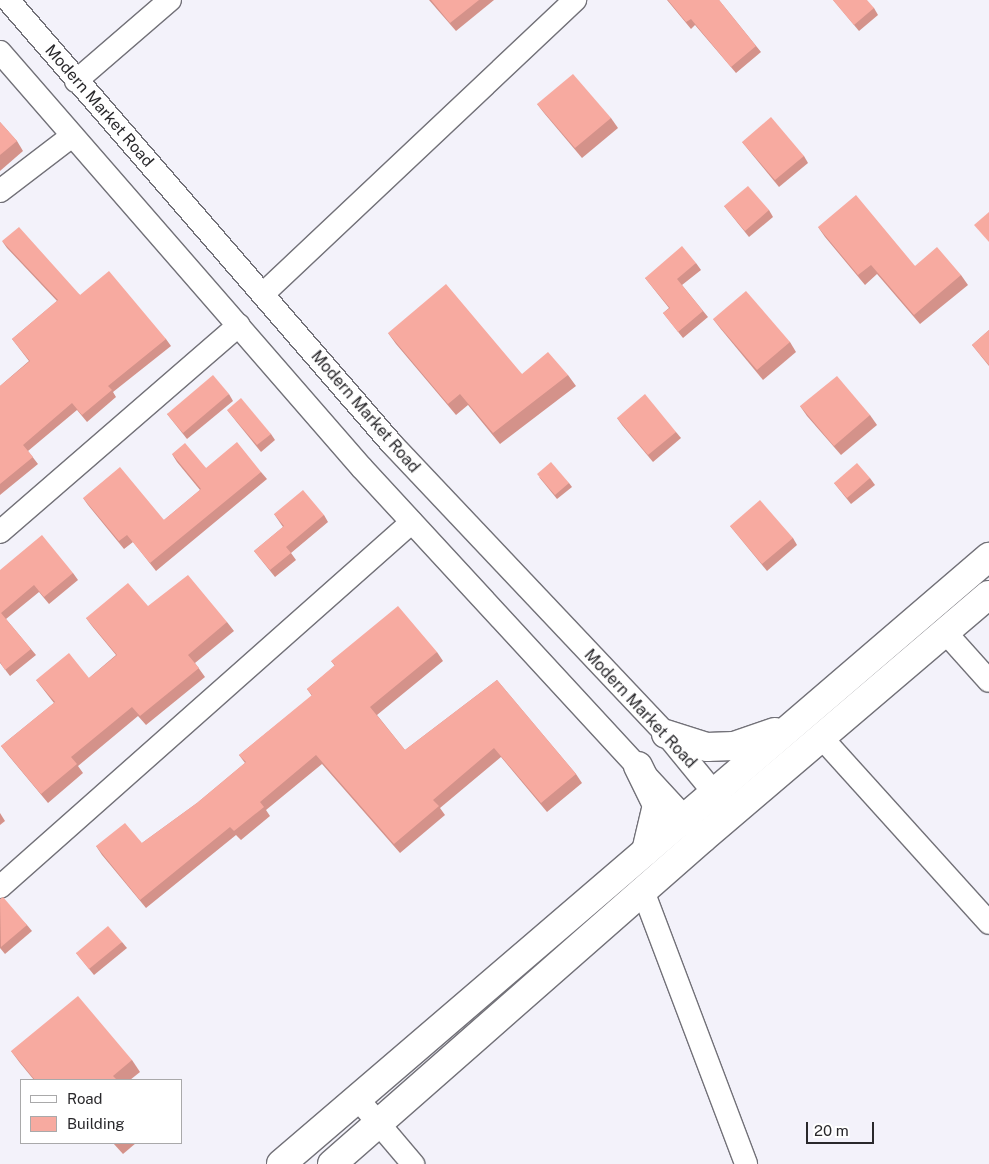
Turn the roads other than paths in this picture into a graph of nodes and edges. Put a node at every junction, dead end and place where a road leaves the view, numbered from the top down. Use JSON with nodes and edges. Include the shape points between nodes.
{"nodes":[{"id":1,"x":8,"y":0,"type":"edge"},
{"id":2,"x":170,"y":0,"type":"edge"},
{"id":3,"x":575,"y":0,"type":"edge"},
{"id":4,"x":0,"y":52,"type":"edge"},
{"id":5,"x":76,"y":81,"type":"junction"},
{"id":6,"x":72,"y":136,"type":"junction"},
{"id":7,"x":0,"y":191,"type":"edge"},
{"id":8,"x":263,"y":294,"type":"junction"},
{"id":9,"x":239,"y":325,"type":"junction"},
{"id":10,"x":390,"y":443,"type":"junction"},
{"id":11,"x":362,"y":468,"type":"junction"},
{"id":12,"x":412,"y":522,"type":"junction"},
{"id":13,"x":0,"y":532,"type":"edge"},
{"id":14,"x":989,"y":557,"type":"edge"},
{"id":15,"x":989,"y":595,"type":"edge"},
{"id":16,"x":946,"y":632,"type":"junction"},
{"id":17,"x":989,"y":681,"type":"edge"},
{"id":18,"x":792,"y":725,"type":"junction"},
{"id":19,"x":666,"y":734,"type":"junction"},
{"id":20,"x":822,"y":738,"type":"junction"},
{"id":21,"x":638,"y":766,"type":"junction"},
{"id":22,"x":714,"y":791,"type":"junction"},
{"id":23,"x":732,"y":814,"type":"junction"},
{"id":24,"x":685,"y":816,"type":"junction"},
{"id":25,"x":703,"y":838,"type":"junction"},
{"id":26,"x":646,"y":851,"type":"junction"},
{"id":27,"x":0,"y":887,"type":"edge"},
{"id":28,"x":643,"y":891,"type":"junction"},
{"id":29,"x":989,"y":923,"type":"edge"},
{"id":30,"x":357,"y":1098,"type":"junction"},
{"id":31,"x":378,"y":1124,"type":"junction"},
{"id":32,"x":281,"y":1164,"type":"edge"},
{"id":33,"x":332,"y":1164,"type":"edge"},
{"id":34,"x":412,"y":1164,"type":"edge"},
{"id":35,"x":746,"y":1164,"type":"edge"}],
"edges":[{"from":1,"to":5,"type":"street","name":"Modern Market Road"},
{"from":2,"to":5,"type":"street"},
{"from":3,"to":8,"type":"street"},
{"from":4,"to":6,"type":"street"},
{"from":5,"to":8,"type":"street","name":"Modern Market Road"},
{"from":6,"to":7,"type":"street"},
{"from":6,"to":9,"type":"street"},
{"from":8,"to":10,"type":"street","name":"Modern Market Road"},
{"from":9,"to":11,"type":"street"},
{"from":9,"to":13,"type":"street"},
{"from":10,"to":11,"type":"street"},
{"from":10,"to":19,"type":"street","name":"Modern Market Road"},
{"from":11,"to":12,"type":"street"},
{"from":12,"to":21,"type":"street"},
{"from":12,"to":27,"type":"street"},
{"from":14,"to":18,"type":"main road"},
{"from":15,"to":16,"type":"main road"},
{"from":16,"to":17,"type":"street"},
{"from":16,"to":20,"type":"main road"},
{"from":18,"to":19,"type":"main road","via":[[734,746],[700,745]]},
{"from":18,"to":22,"type":"main road"},
{"from":19,"to":22,"type":"street","name":"Modern Market Road"},
{"from":20,"to":23,"type":"main road"},
{"from":20,"to":29,"type":"street"},
{"from":21,"to":24,"type":"street"},
{"from":21,"to":26,"type":"main road","via":[[657,805]]},
{"from":22,"to":23,"type":"street","name":"Modern Market Road"},
{"from":22,"to":24,"type":"main road"},
{"from":23,"to":25,"type":"main road"},
{"from":24,"to":25,"type":"street"},
{"from":24,"to":26,"type":"main road"},
{"from":25,"to":28,"type":"main road"},
{"from":26,"to":30,"type":"main road"},
{"from":28,"to":31,"type":"main road"},
{"from":28,"to":35,"type":"street"},
{"from":30,"to":31,"type":"street"},
{"from":30,"to":32,"type":"main road"},
{"from":31,"to":33,"type":"main road"},
{"from":31,"to":34,"type":"street"}]}
